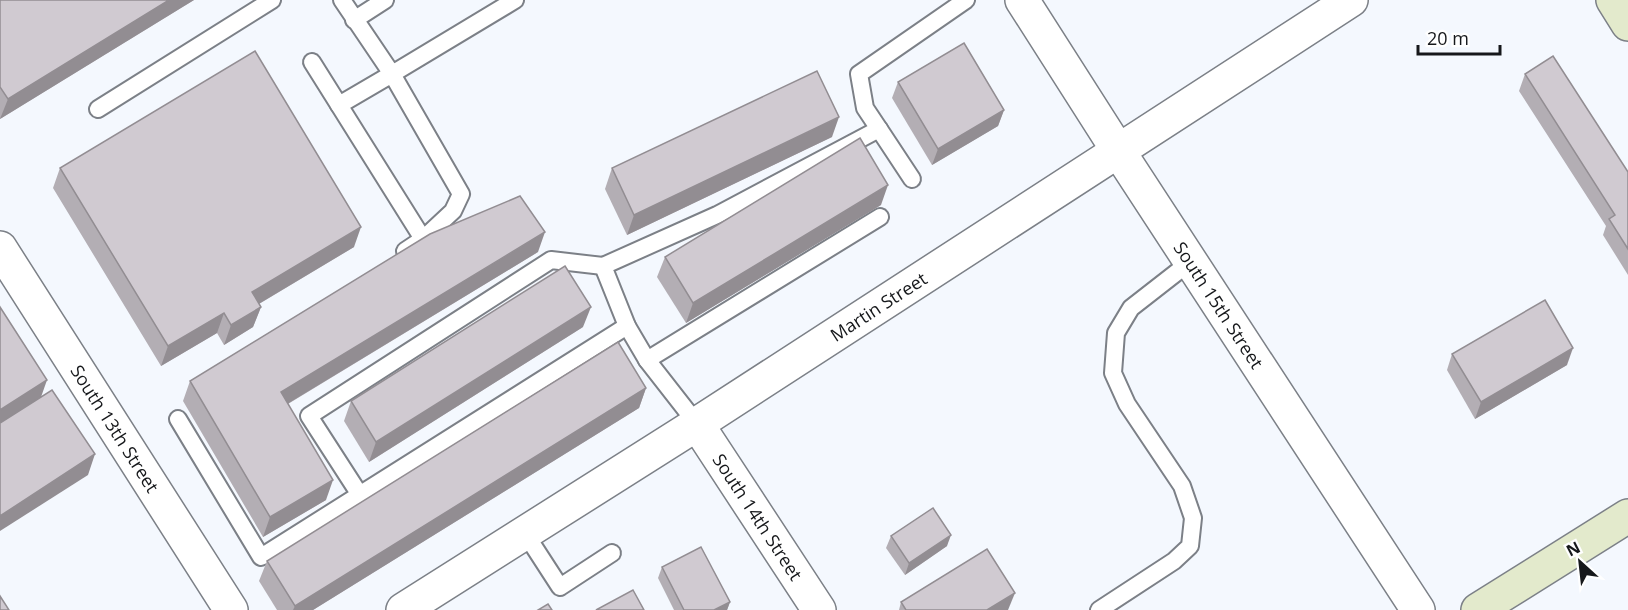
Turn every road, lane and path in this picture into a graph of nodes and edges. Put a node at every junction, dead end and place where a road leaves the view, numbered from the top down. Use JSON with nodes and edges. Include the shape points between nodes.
{"nodes":[{"id":1,"x":272,"y":0,"type":"edge"},
{"id":2,"x":342,"y":0,"type":"edge"},
{"id":3,"x":385,"y":0,"type":"edge"},
{"id":4,"x":515,"y":0,"type":"edge"},
{"id":5,"x":966,"y":0,"type":"edge"},
{"id":6,"x":1022,"y":0,"type":"edge"},
{"id":7,"x":1351,"y":0,"type":"edge"},
{"id":8,"x":1613,"y":0,"type":"edge"},
{"id":9,"x":354,"y":20,"type":"junction"},
{"id":10,"x":1628,"y":24,"type":"edge"},
{"id":11,"x":312,"y":62,"type":"dead end"},
{"id":12,"x":392,"y":74,"type":"junction"},
{"id":13,"x":339,"y":105,"type":"junction"},
{"id":14,"x":98,"y":109,"type":"dead end"},
{"id":15,"x":879,"y":129,"type":"junction"},
{"id":16,"x":1119,"y":152,"type":"junction"},
{"id":17,"x":912,"y":179,"type":"dead end"},
{"id":18,"x":880,"y":217,"type":"dead end"},
{"id":19,"x":423,"y":239,"type":"junction"},
{"id":20,"x":0,"y":248,"type":"edge"},
{"id":21,"x":394,"y":258,"type":"edge"},
{"id":22,"x":1190,"y":262,"type":"junction"},
{"id":23,"x":603,"y":266,"type":"junction"},
{"id":24,"x":627,"y":326,"type":"junction"},
{"id":25,"x":647,"y":360,"type":"junction"},
{"id":26,"x":178,"y":419,"type":"dead end"},
{"id":27,"x":697,"y":424,"type":"junction"},
{"id":28,"x":360,"y":495,"type":"junction"},
{"id":29,"x":1627,"y":520,"type":"edge"},
{"id":30,"x":525,"y":533,"type":"junction"},
{"id":31,"x":612,"y":553,"type":"dead end"},
{"id":32,"x":231,"y":610,"type":"edge"},
{"id":33,"x":403,"y":610,"type":"edge"},
{"id":34,"x":819,"y":610,"type":"edge"},
{"id":35,"x":1099,"y":610,"type":"edge"},
{"id":36,"x":1418,"y":610,"type":"edge"},
{"id":37,"x":1478,"y":610,"type":"edge"}],
"edges":[{"from":1,"to":14,"type":"lane"},
{"from":2,"to":9,"type":"lane"},
{"from":3,"to":9,"type":"lane"},
{"from":4,"to":12,"type":"lane"},
{"from":5,"to":15,"type":"lane","via":[[859,74],[866,108]]},
{"from":6,"to":16,"type":"street","name":"South 15th Street"},
{"from":7,"to":16,"type":"street","name":"Martin Street"},
{"from":8,"to":10,"type":"main road"},
{"from":9,"to":12,"type":"lane"},
{"from":11,"to":13,"type":"lane"},
{"from":12,"to":13,"type":"lane"},
{"from":12,"to":19,"type":"lane","via":[[461,194],[453,211]]},
{"from":13,"to":19,"type":"lane"},
{"from":15,"to":17,"type":"lane"},
{"from":15,"to":23,"type":"lane","via":[[717,215]]},
{"from":16,"to":22,"type":"street","name":"South 15th Street"},
{"from":16,"to":27,"type":"street","name":"Martin Street"},
{"from":18,"to":25,"type":"lane"},
{"from":19,"to":21,"type":"lane"},
{"from":20,"to":32,"type":"street","name":"South 13th Street"},
{"from":22,"to":35,"type":"lane","via":[[1131,308],[1116,333],[1113,373],[1127,404],[1182,486],[1193,518],[1190,546],[1174,561]]},
{"from":22,"to":36,"type":"street","name":"South 15th Street"},
{"from":23,"to":24,"type":"lane"},
{"from":23,"to":28,"type":"lane","via":[[551,260],[309,416]]},
{"from":24,"to":25,"type":"lane"},
{"from":24,"to":28,"type":"lane"},
{"from":25,"to":27,"type":"lane"},
{"from":26,"to":28,"type":"lane","via":[[261,557]]},
{"from":27,"to":30,"type":"street","name":"Martin Street"},
{"from":27,"to":34,"type":"street","name":"South 14th Street"},
{"from":29,"to":37,"type":"main road"},
{"from":30,"to":31,"type":"lane","via":[[560,586]]},
{"from":30,"to":33,"type":"street","name":"Martin Street"}]}
